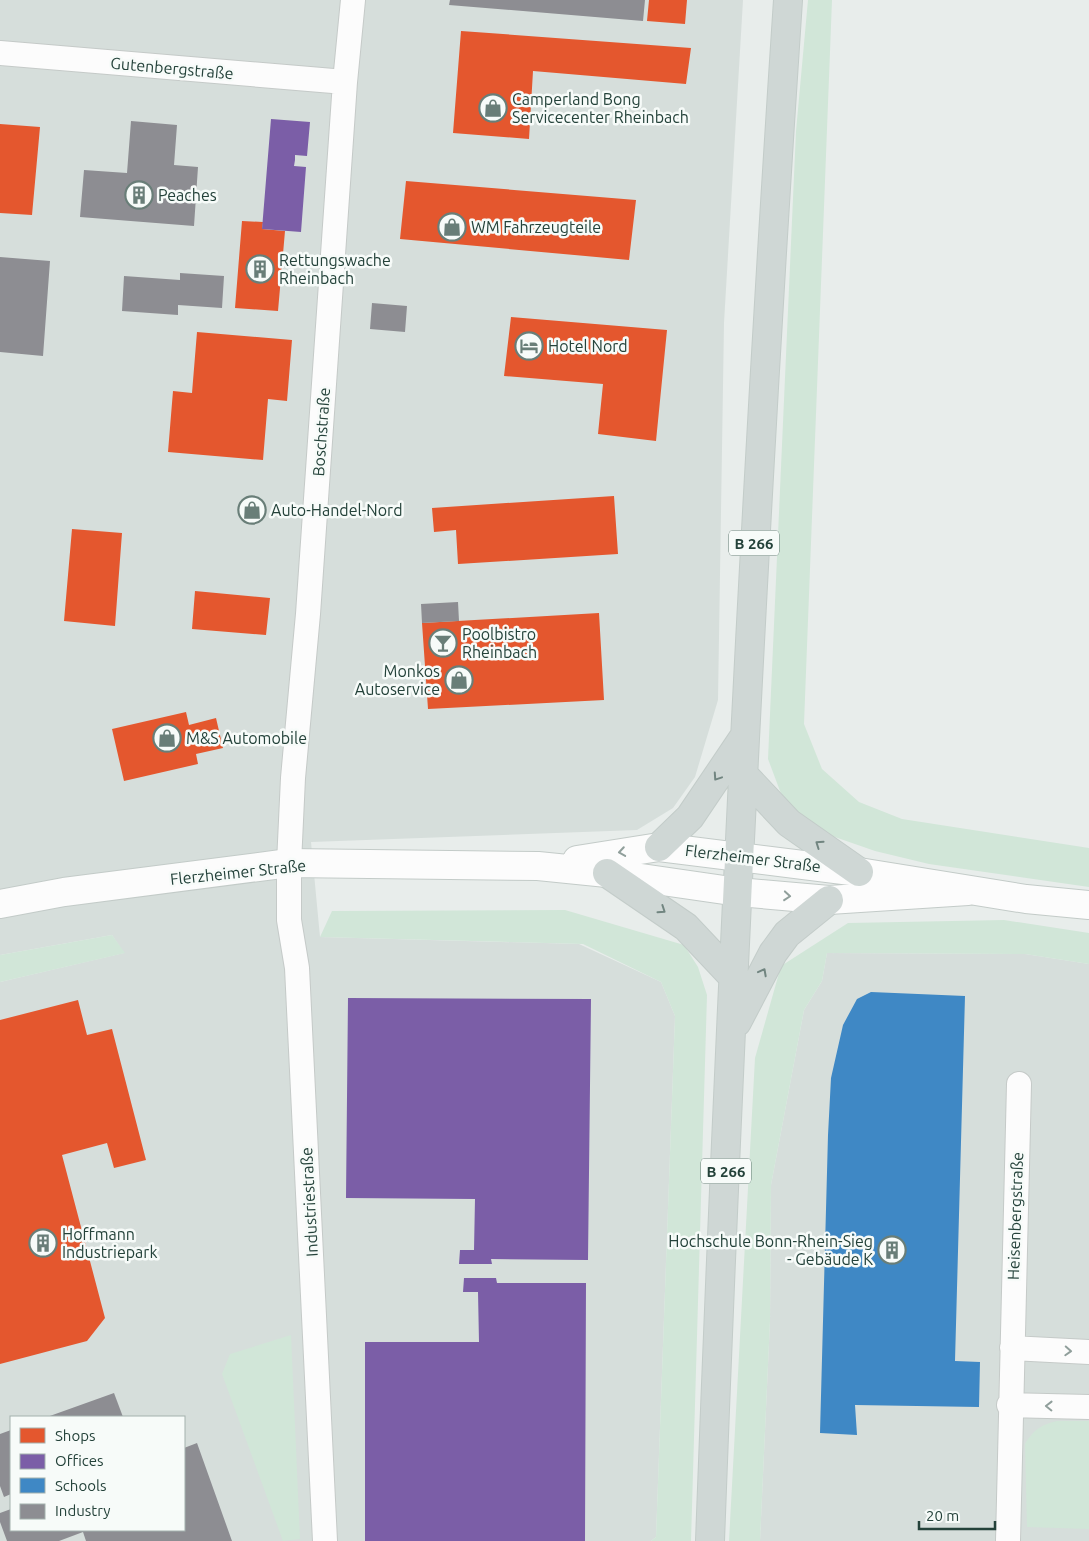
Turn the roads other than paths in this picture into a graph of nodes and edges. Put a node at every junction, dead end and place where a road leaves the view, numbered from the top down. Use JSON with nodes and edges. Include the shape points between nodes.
{"nodes":[{"id":1,"x":353,"y":0,"type":"edge"},
{"id":2,"x":788,"y":0,"type":"edge"},
{"id":3,"x":0,"y":53,"type":"edge"},
{"id":4,"x":345,"y":82,"type":"junction"},
{"id":5,"x":744,"y":737,"type":"junction"},
{"id":6,"x":742,"y":772,"type":"junction"},
{"id":7,"x":659,"y":847,"type":"junction"},
{"id":8,"x":740,"y":856,"type":"junction"},
{"id":9,"x":289,"y":863,"type":"junction"},
{"id":10,"x":538,"y":866,"type":"junction"},
{"id":11,"x":859,"y":872,"type":"junction"},
{"id":12,"x":607,"y":873,"type":"junction"},
{"id":13,"x":968,"y":890,"type":"junction"},
{"id":14,"x":738,"y":892,"type":"junction"},
{"id":15,"x":829,"y":900,"type":"junction"},
{"id":16,"x":0,"y":904,"type":"edge"},
{"id":17,"x":1089,"y":905,"type":"edge"},
{"id":18,"x":735,"y":979,"type":"junction"},
{"id":19,"x":732,"y":1030,"type":"junction"},
{"id":20,"x":1019,"y":1084,"type":"dead end"},
{"id":21,"x":1012,"y":1348,"type":"junction"},
{"id":22,"x":1089,"y":1352,"type":"edge"},
{"id":23,"x":1009,"y":1405,"type":"junction"},
{"id":24,"x":1089,"y":1407,"type":"edge"},
{"id":25,"x":325,"y":1541,"type":"edge"},
{"id":26,"x":710,"y":1541,"type":"edge"},
{"id":27,"x":1008,"y":1541,"type":"edge"}],
"edges":[{"from":1,"to":4,"type":"street","name":"Boschstraße"},
{"from":2,"to":5,"type":"main road","number":"B 266"},
{"from":3,"to":4,"type":"street","name":"Gutenbergstraße"},
{"from":4,"to":9,"type":"street","name":"Boschstraße"},
{"from":5,"to":6,"type":"main road","number":"B 266"},
{"from":5,"to":7,"type":"main road","one_way":true,"via":[[690,817]]},
{"from":6,"to":8,"type":"main road","number":"B 266"},
{"from":11,"to":6,"type":"main road","one_way":true,"via":[[789,823]]},
{"from":7,"to":8,"type":"main road","name":"Flerzheimer Straße"},
{"from":7,"to":10,"type":"main road","name":"Flerzheimer Straße","one_way":true},
{"from":8,"to":11,"type":"main road","name":"Flerzheimer Straße"},
{"from":8,"to":14,"type":"main road","number":"B 266"},
{"from":9,"to":10,"type":"main road","name":"Flerzheimer Straße"},
{"from":9,"to":16,"type":"main road","name":"Flerzheimer Straße","via":[[64,892]]},
{"from":9,"to":25,"type":"street","name":"Industriestraße","via":[[289,920],[298,988]]},
{"from":10,"to":12,"type":"main road","name":"Flerzheimer Straße"},
{"from":11,"to":13,"type":"main road","name":"Flerzheimer Straße"},
{"from":12,"to":14,"type":"main road","name":"Flerzheimer Straße"},
{"from":12,"to":18,"type":"main road","one_way":true,"via":[[686,927]]},
{"from":13,"to":15,"type":"main road","name":"Flerzheimer Straße"},
{"from":13,"to":17,"type":"main road","name":"Flerzheimer Straße"},
{"from":14,"to":15,"type":"main road","name":"Flerzheimer Straße","one_way":true},
{"from":14,"to":18,"type":"main road","number":"B 266"},
{"from":19,"to":15,"type":"main road","one_way":true,"via":[[773,953],[787,934]]},
{"from":18,"to":19,"type":"main road","number":"B 266"},
{"from":19,"to":26,"type":"main road","number":"B 266"},
{"from":20,"to":21,"type":"street","name":"Heisenbergstraße"},
{"from":21,"to":22,"type":"street","one_way":true},
{"from":21,"to":23,"type":"street","name":"Heisenbergstraße"},
{"from":24,"to":23,"type":"street","one_way":true},
{"from":23,"to":27,"type":"street","name":"Heisenbergstraße"}]}
